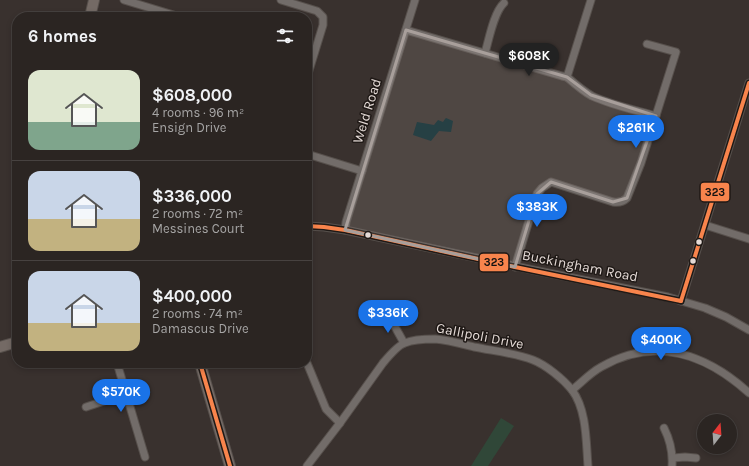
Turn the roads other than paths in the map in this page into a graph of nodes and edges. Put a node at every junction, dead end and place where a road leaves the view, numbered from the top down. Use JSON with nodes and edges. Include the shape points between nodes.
{"nodes":[{"id":1,"x":94,"y":0,"type":"edge"},
{"id":2,"x":124,"y":0,"type":"edge"},
{"id":3,"x":282,"y":0,"type":"edge"},
{"id":4,"x":415,"y":0,"type":"edge"},
{"id":5,"x":591,"y":0,"type":"edge"},
{"id":6,"x":504,"y":3,"type":"dead end"},
{"id":7,"x":91,"y":12,"type":"edge"},
{"id":8,"x":164,"y":12,"type":"edge"},
{"id":9,"x":406,"y":30,"type":"junction"},
{"id":10,"x":647,"y":44,"type":"dead end"},
{"id":11,"x":485,"y":53,"type":"junction"},
{"id":12,"x":312,"y":61,"type":"edge"},
{"id":13,"x":567,"y":77,"type":"junction"},
{"id":14,"x":749,"y":83,"type":"edge"},
{"id":15,"x":656,"y":116,"type":"junction"},
{"id":16,"x":312,"y":156,"type":"edge"},
{"id":17,"x":362,"y":171,"type":"junction"},
{"id":18,"x":705,"y":225,"type":"junction"},
{"id":19,"x":312,"y":226,"type":"edge"},
{"id":20,"x":345,"y":230,"type":"junction"},
{"id":21,"x":749,"y":238,"type":"edge"},
{"id":22,"x":515,"y":267,"type":"junction"},
{"id":23,"x":681,"y":301,"type":"junction"},
{"id":24,"x":384,"y":315,"type":"dead end"},
{"id":25,"x":749,"y":330,"type":"edge"},
{"id":26,"x":12,"y":343,"type":"edge"},
{"id":27,"x":404,"y":343,"type":"junction"},
{"id":28,"x":0,"y":347,"type":"edge"},
{"id":29,"x":118,"y":368,"type":"edge"},
{"id":30,"x":201,"y":368,"type":"edge"},
{"id":31,"x":309,"y":368,"type":"edge"},
{"id":32,"x":572,"y":390,"type":"junction"},
{"id":33,"x":749,"y":393,"type":"edge"},
{"id":34,"x":125,"y":394,"type":"junction"},
{"id":35,"x":86,"y":407,"type":"dead end"},
{"id":36,"x":340,"y":423,"type":"junction"},
{"id":37,"x":664,"y":428,"type":"dead end"},
{"id":38,"x":145,"y":457,"type":"dead end"},
{"id":39,"x":673,"y":458,"type":"junction"},
{"id":40,"x":696,"y":458,"type":"dead end"},
{"id":41,"x":230,"y":466,"type":"edge"},
{"id":42,"x":306,"y":466,"type":"edge"},
{"id":43,"x":588,"y":466,"type":"edge"},
{"id":44,"x":672,"y":466,"type":"edge"}],
"edges":[{"from":1,"to":7,"type":"main road"},
{"from":2,"to":8,"type":"street"},
{"from":3,"to":12,"type":"street","via":[[317,11],[323,17]]},
{"from":4,"to":9,"type":"street","name":"Weld Road"},
{"from":5,"to":13,"type":"street"},
{"from":6,"to":11,"type":"street","via":[[497,13]]},
{"from":9,"to":11,"type":"street"},
{"from":9,"to":17,"type":"street","name":"Weld Road"},
{"from":10,"to":15,"type":"street","via":[[676,52]]},
{"from":11,"to":13,"type":"street"},
{"from":13,"to":15,"type":"street","via":[[578,87],[604,101]]},
{"from":14,"to":18,"type":"street"},
{"from":15,"to":22,"type":"street","via":[[627,198],[619,203],[613,202],[551,182],[537,194]]},
{"from":16,"to":17,"type":"street"},
{"from":17,"to":20,"type":"street","name":"Weld Road"},
{"from":18,"to":21,"type":"street"},
{"from":18,"to":23,"type":"street"},
{"from":19,"to":20,"type":"street","name":"Buckingham Road"},
{"from":20,"to":22,"type":"street","name":"Buckingham Road"},
{"from":22,"to":23,"type":"street","name":"Buckingham Road"},
{"from":23,"to":25,"type":"street","name":"Buckingham Road","via":[[705,308]]},
{"from":24,"to":27,"type":"street","via":[[394,325]]},
{"from":26,"to":28,"type":"main road"},
{"from":27,"to":32,"type":"street","name":"Gallipoli Drive","via":[[436,339],[520,356],[546,367]]},
{"from":27,"to":36,"type":"street","via":[[383,363]]},
{"from":29,"to":34,"type":"street"},
{"from":30,"to":41,"type":"main road"},
{"from":31,"to":36,"type":"street","via":[[326,410]]},
{"from":32,"to":33,"type":"street","via":[[600,368],[624,357],[660,351],[697,359],[737,382]]},
{"from":32,"to":43,"type":"street","name":"Gallipoli Drive","via":[[580,405],[584,421]]},
{"from":34,"to":35,"type":"street"},
{"from":34,"to":38,"type":"street"},
{"from":36,"to":42,"type":"street"},
{"from":37,"to":39,"type":"street"},
{"from":39,"to":40,"type":"street"},
{"from":39,"to":44,"type":"street"}]}
